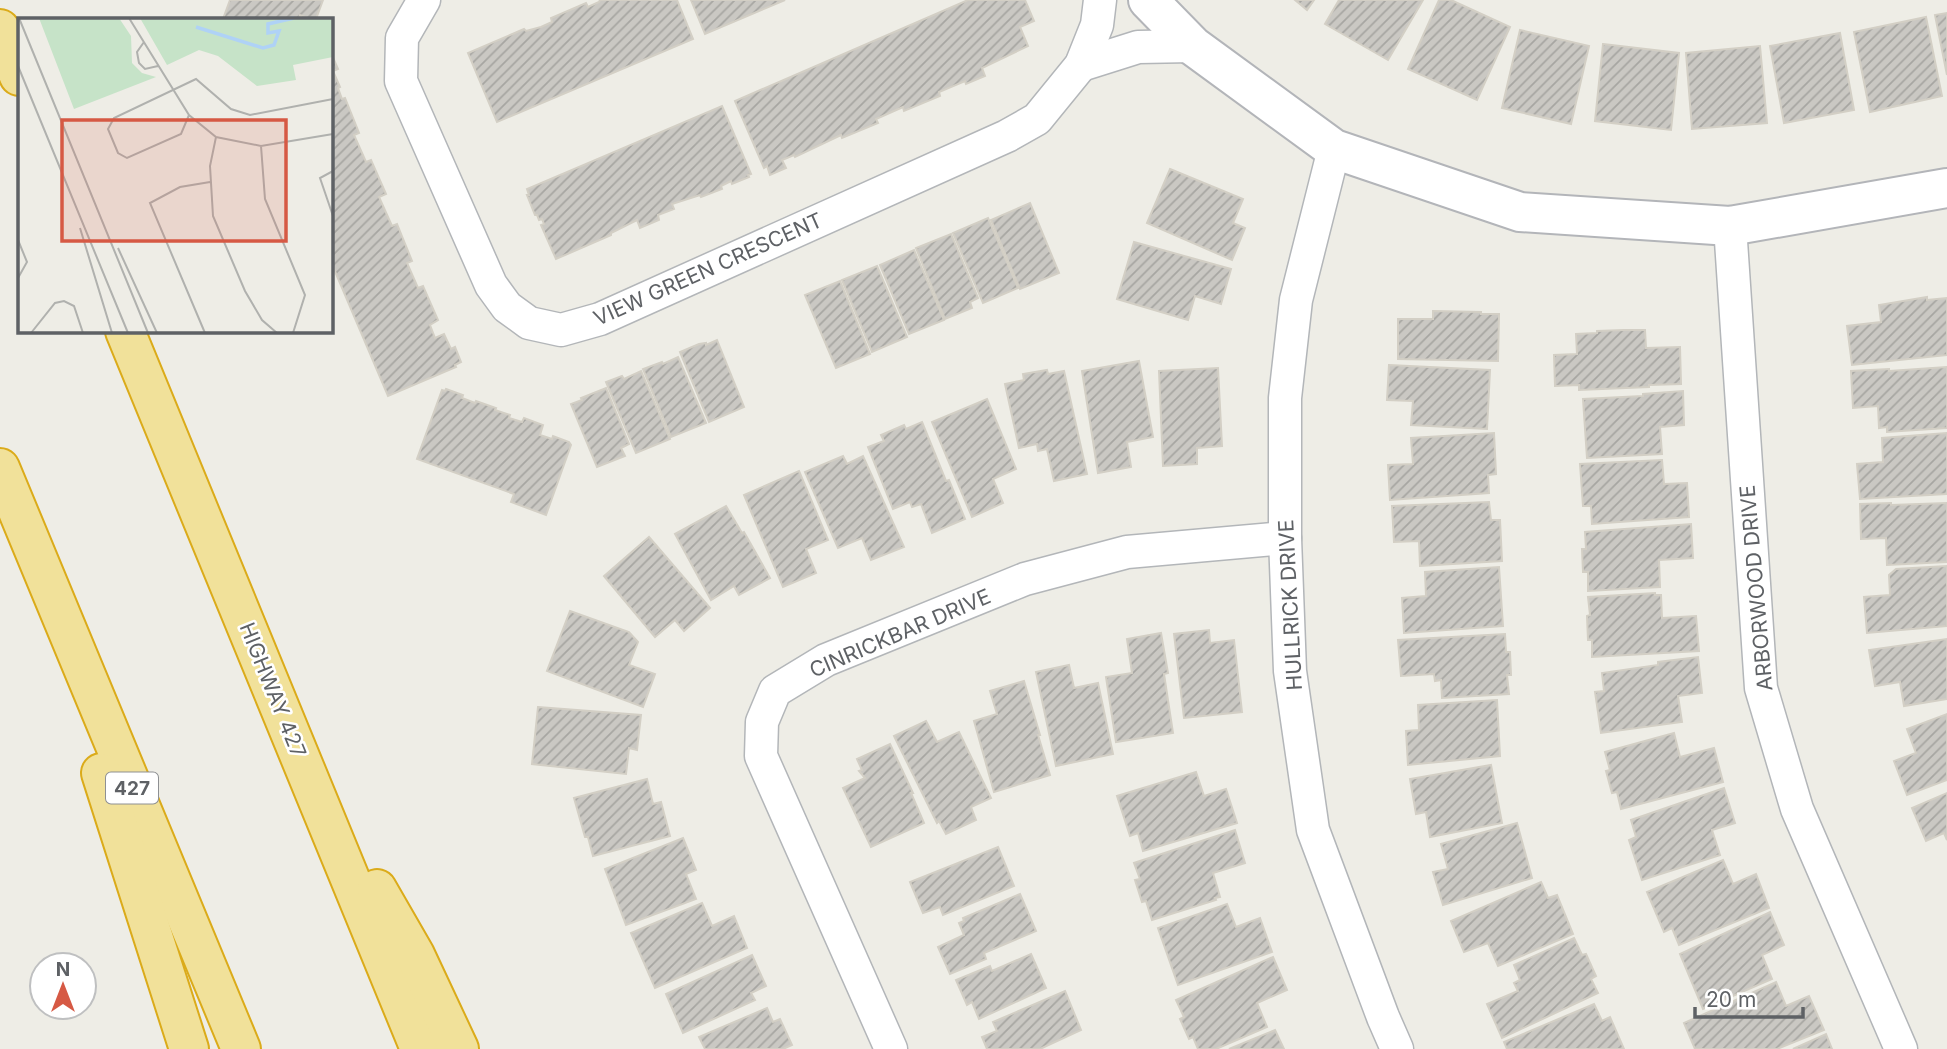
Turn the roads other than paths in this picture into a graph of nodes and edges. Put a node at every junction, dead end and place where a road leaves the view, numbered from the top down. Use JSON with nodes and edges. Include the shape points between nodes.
{"nodes":[{"id":1,"x":424,"y":0,"type":"edge"},
{"id":2,"x":1100,"y":0,"type":"edge"},
{"id":3,"x":1148,"y":0,"type":"edge"},
{"id":4,"x":0,"y":29,"type":"edge"},
{"id":5,"x":1194,"y":46,"type":"junction"},
{"id":6,"x":1081,"y":65,"type":"junction"},
{"id":7,"x":18,"y":74,"type":"edge"},
{"id":8,"x":1334,"y":149,"type":"junction"},
{"id":9,"x":1947,"y":188,"type":"edge"},
{"id":10,"x":1730,"y":226,"type":"junction"},
{"id":11,"x":125,"y":332,"type":"edge"},
{"id":12,"x":0,"y":468,"type":"edge"},
{"id":13,"x":24,"y":527,"type":"junction"},
{"id":14,"x":1285,"y":538,"type":"junction"},
{"id":15,"x":305,"y":767,"type":"junction"},
{"id":16,"x":189,"y":1049,"type":"edge"},
{"id":17,"x":241,"y":1049,"type":"edge"},
{"id":18,"x":420,"y":1049,"type":"edge"},
{"id":19,"x":459,"y":1049,"type":"edge"},
{"id":20,"x":891,"y":1049,"type":"edge"},
{"id":21,"x":1397,"y":1049,"type":"edge"},
{"id":22,"x":1901,"y":1049,"type":"edge"}],
"edges":[{"from":1,"to":6,"type":"street","name":"VIEW GREEN CRESCENT","via":[[402,38],[401,81],[491,285],[507,307],[529,324],[561,330],[600,319],[1007,136],[1037,119]]},
{"from":2,"to":6,"type":"street","name":"VIEW GREEN CRESCENT","via":[[1097,25]]},
{"from":3,"to":5,"type":"street"},
{"from":4,"to":7,"type":"highway"},
{"from":5,"to":6,"type":"street","via":[[1138,47]]},
{"from":5,"to":8,"type":"street"},
{"from":8,"to":10,"type":"street","via":[[1520,212]]},
{"from":8,"to":14,"type":"street","name":"HULLRICK DRIVE","via":[[1296,300],[1285,398]]},
{"from":9,"to":10,"type":"street"},
{"from":10,"to":22,"type":"street","name":"ARBORWOOD DRIVE","via":[[1762,688],[1797,808]]},
{"from":11,"to":15,"type":"highway","name":"HIGHWAY 427"},
{"from":12,"to":13,"type":"highway","number":"427"},
{"from":13,"to":16,"type":"highway"},
{"from":13,"to":17,"type":"highway","number":"427"},
{"from":14,"to":20,"type":"street","name":"CINRICKBAR DRIVE","via":[[1128,552],[1025,579],[826,660],[775,691],[762,722],[761,756]]},
{"from":14,"to":21,"type":"street","name":"HULLRICK DRIVE","via":[[1290,671],[1313,830]]},
{"from":15,"to":18,"type":"highway","name":"HIGHWAY 427"},
{"from":15,"to":19,"type":"highway","via":[[415,955]]}]}
